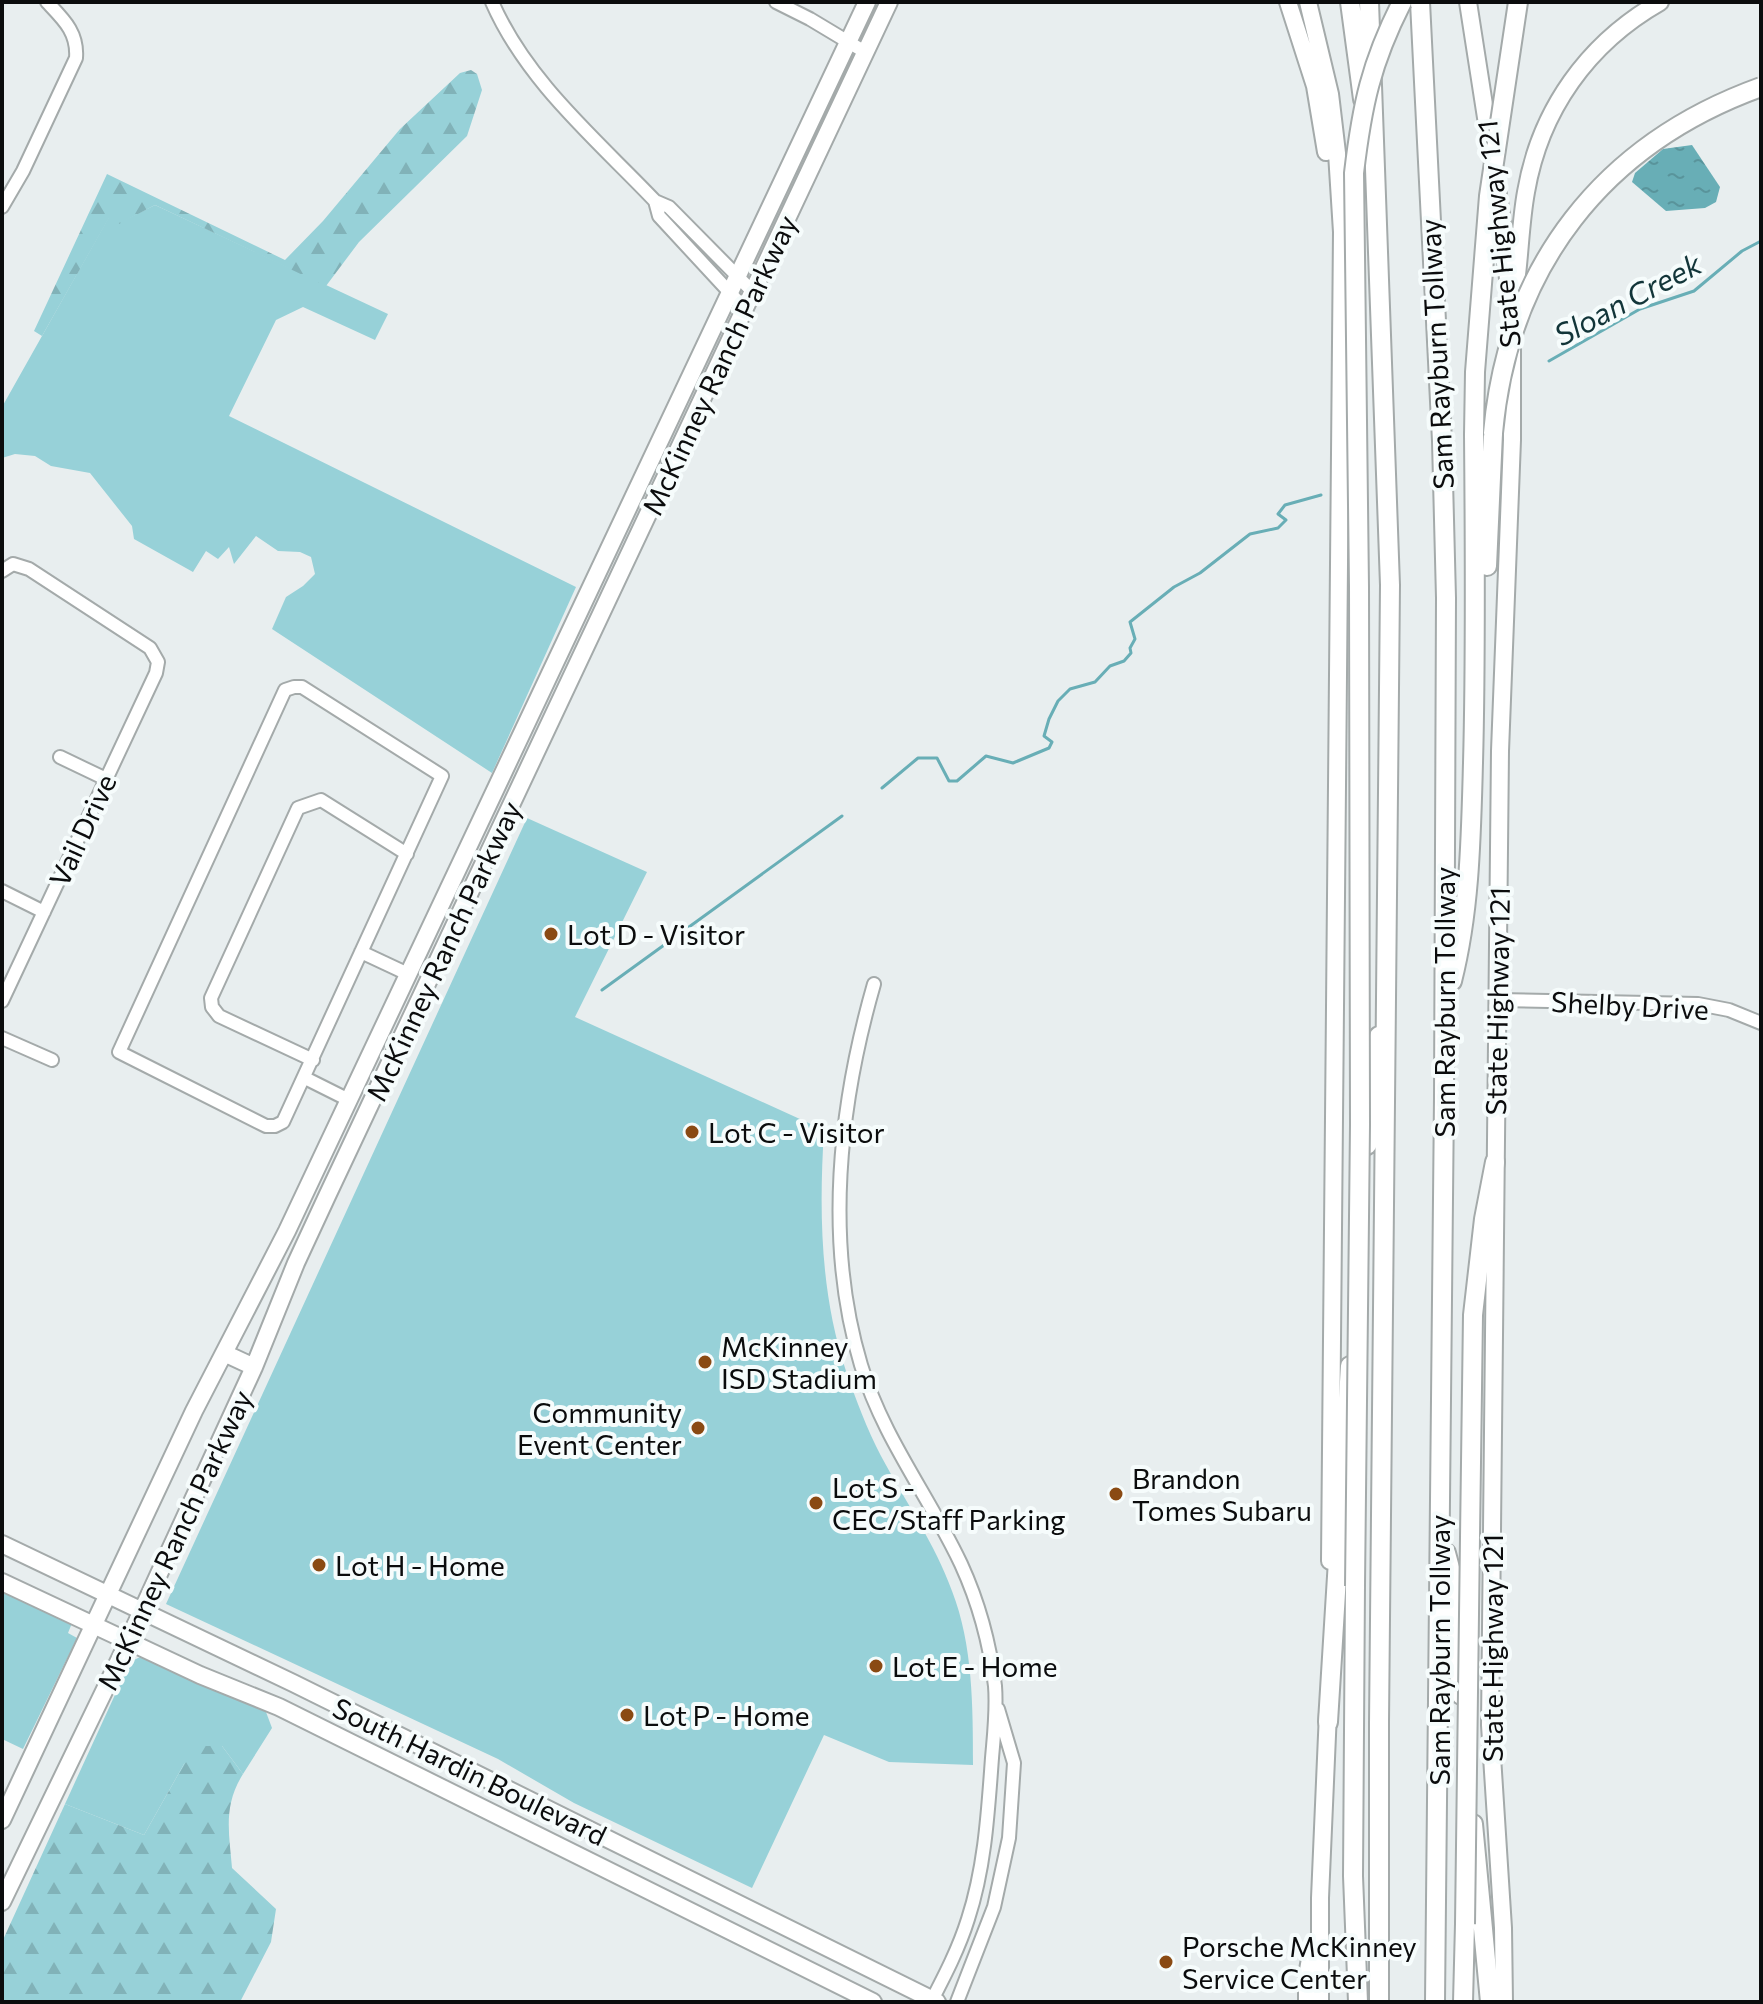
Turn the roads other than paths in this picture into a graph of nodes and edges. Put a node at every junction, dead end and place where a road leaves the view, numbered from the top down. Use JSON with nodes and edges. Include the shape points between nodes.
{"nodes":[{"id":1,"x":47,"y":2,"type":"edge"},
{"id":2,"x":492,"y":2,"type":"edge"},
{"id":3,"x":776,"y":2,"type":"edge"},
{"id":4,"x":867,"y":2,"type":"edge"},
{"id":5,"x":889,"y":2,"type":"edge"},
{"id":6,"x":1288,"y":2,"type":"edge"},
{"id":7,"x":1308,"y":2,"type":"edge"},
{"id":8,"x":1350,"y":2,"type":"edge"},
{"id":9,"x":1369,"y":2,"type":"edge"},
{"id":10,"x":1402,"y":2,"type":"edge"},
{"id":11,"x":1420,"y":2,"type":"edge"},
{"id":12,"x":1468,"y":2,"type":"edge"},
{"id":13,"x":1518,"y":2,"type":"edge"},
{"id":14,"x":1660,"y":2,"type":"edge"},
{"id":15,"x":848,"y":42,"type":"junction"},
{"id":16,"x":865,"y":52,"type":"junction"},
{"id":17,"x":1761,"y":87,"type":"edge"},
{"id":18,"x":1375,"y":189,"type":"junction"},
{"id":19,"x":655,"y":201,"type":"junction"},
{"id":20,"x":2,"y":207,"type":"edge"},
{"id":21,"x":738,"y":276,"type":"junction"},
{"id":22,"x":753,"y":292,"type":"junction"},
{"id":23,"x":730,"y":293,"type":"junction"},
{"id":24,"x":1339,"y":293,"type":"junction"},
{"id":25,"x":745,"y":309,"type":"junction"},
{"id":26,"x":1512,"y":316,"type":"junction"},
{"id":27,"x":5,"y":568,"type":"edge"},
{"id":28,"x":1476,"y":648,"type":"junction"},
{"id":29,"x":60,"y":757,"type":"dead end"},
{"id":30,"x":106,"y":779,"type":"junction"},
{"id":31,"x":407,"y":854,"type":"junction"},
{"id":32,"x":2,"y":891,"type":"edge"},
{"id":33,"x":44,"y":912,"type":"junction"},
{"id":34,"x":361,"y":952,"type":"junction"},
{"id":35,"x":408,"y":974,"type":"junction"},
{"id":36,"x":874,"y":984,"type":"dead end"},
{"id":37,"x":1388,"y":990,"type":"junction"},
{"id":38,"x":1497,"y":1000,"type":"junction"},
{"id":39,"x":2,"y":1001,"type":"edge"},
{"id":40,"x":1444,"y":1011,"type":"junction"},
{"id":41,"x":1761,"y":1023,"type":"edge"},
{"id":42,"x":2,"y":1038,"type":"edge"},
{"id":43,"x":52,"y":1060,"type":"dead end"},
{"id":44,"x":313,"y":1060,"type":"junction"},
{"id":45,"x":305,"y":1078,"type":"junction"},
{"id":46,"x":349,"y":1100,"type":"junction"},
{"id":47,"x":368,"y":1109,"type":"junction"},
{"id":48,"x":1495,"y":1162,"type":"junction"},
{"id":49,"x":224,"y":1353,"type":"junction"},
{"id":50,"x":254,"y":1367,"type":"junction"},
{"id":51,"x":1440,"y":1527,"type":"junction"},
{"id":52,"x":2,"y":1544,"type":"edge"},
{"id":53,"x":2,"y":1582,"type":"edge"},
{"id":54,"x":109,"y":1593,"type":"junction"},
{"id":55,"x":142,"y":1610,"type":"junction"},
{"id":56,"x":94,"y":1625,"type":"junction"},
{"id":57,"x":128,"y":1641,"type":"junction"},
{"id":58,"x":996,"y":1703,"type":"junction"},
{"id":59,"x":1328,"y":1722,"type":"junction"},
{"id":60,"x":401,"y":1737,"type":"junction"},
{"id":61,"x":388,"y":1761,"type":"junction"},
{"id":62,"x":2,"y":1820,"type":"edge"},
{"id":63,"x":1320,"y":1898,"type":"junction"},
{"id":64,"x":2,"y":1902,"type":"edge"},
{"id":65,"x":934,"y":2001,"type":"edge"},
{"id":66,"x":873,"y":2002,"type":"edge"},
{"id":67,"x":957,"y":2002,"type":"edge"},
{"id":68,"x":1307,"y":2002,"type":"edge"},
{"id":69,"x":1320,"y":2002,"type":"edge"},
{"id":70,"x":1358,"y":2002,"type":"edge"},
{"id":71,"x":1379,"y":2002,"type":"edge"},
{"id":72,"x":1435,"y":2002,"type":"edge"},
{"id":73,"x":1463,"y":2002,"type":"edge"},
{"id":74,"x":1490,"y":2002,"type":"edge"},
{"id":75,"x":1504,"y":2002,"type":"edge"}],
"edges":[{"from":1,"to":20,"type":"street","via":[[71,29],[76,58]]},
{"from":2,"to":19,"type":"street","via":[[532,71]]},
{"from":3,"to":15,"type":"street"},
{"from":4,"to":15,"type":"main road","name":"McKinney Ranch Parkway"},
{"from":5,"to":16,"type":"main road","name":"McKinney Ranch Parkway"},
{"from":6,"to":24,"type":"main road","via":[[1315,86],[1325,140]]},
{"from":7,"to":24,"type":"main road","via":[[1330,94],[1337,153]]},
{"from":8,"to":18,"type":"highway"},
{"from":9,"to":18,"type":"highway","name":"Sam Rayburn Tollway"},
{"from":10,"to":70,"type":"highway","bridge":true,"via":[[1371,72],[1354,173],[1360,1125],[1353,1876]]},
{"from":11,"to":40,"type":"highway","name":"Sam Rayburn Tollway","via":[[1445,519]]},
{"from":12,"to":26,"type":"main road","name":"State Highway 121"},
{"from":13,"to":28,"type":"highway","bridge":true,"via":[[1489,196],[1475,372]]},
{"from":14,"to":26,"type":"main road","via":[[1632,18],[1579,68],[1543,131],[1526,191]]},
{"from":15,"to":16,"type":"street"},
{"from":15,"to":21,"type":"main road","name":"McKinney Ranch Parkway"},
{"from":16,"to":22,"type":"main road","name":"McKinney Ranch Parkway"},
{"from":17,"to":28,"type":"highway","bridge":true,"via":[[1695,115],[1620,169],[1574,218],[1534,283],[1502,372]]},
{"from":18,"to":37,"type":"highway","name":"Sam Rayburn Tollway","via":[[1390,585]]},
{"from":19,"to":21,"type":"street","via":[[669,207]]},
{"from":19,"to":23,"type":"street","via":[[659,216]]},
{"from":21,"to":22,"type":"street"},
{"from":21,"to":23,"type":"main road","name":"McKinney Ranch Parkway"},
{"from":22,"to":25,"type":"main road","name":"McKinney Ranch Parkway"},
{"from":23,"to":25,"type":"street"},
{"from":23,"to":35,"type":"main road","name":"McKinney Ranch Parkway"},
{"from":24,"to":59,"type":"main road"},
{"from":25,"to":47,"type":"main road","name":"McKinney Ranch Parkway"},
{"from":26,"to":38,"type":"main road","name":"State Highway 121"},
{"from":27,"to":30,"type":"street","name":"Vail Drive","via":[[21,565],[47,580],[158,658],[156,673]]},
{"from":28,"to":40,"type":"highway","via":[[1463,939]]},
{"from":29,"to":30,"type":"street"},
{"from":30,"to":33,"type":"street","name":"Vail Drive"},
{"from":31,"to":34,"type":"street"},
{"from":31,"to":44,"type":"street","via":[[321,800],[298,808],[217,984],[211,998],[219,1016]]},
{"from":31,"to":45,"type":"street","via":[[442,776],[302,687],[285,690],[119,1052],[266,1126],[283,1122]]},
{"from":32,"to":33,"type":"street"},
{"from":33,"to":39,"type":"street","name":"Vail Drive"},
{"from":34,"to":35,"type":"street"},
{"from":34,"to":44,"type":"street"},
{"from":35,"to":46,"type":"main road","name":"McKinney Ranch Parkway"},
{"from":36,"to":58,"type":"street","via":[[843,1143],[840,1219],[849,1315],[880,1419],[967,1578],[984,1633]]},
{"from":37,"to":59,"type":"highway","via":[[1374,1060]]},
{"from":37,"to":71,"type":"highway","name":"Sam Rayburn Tollway"},
{"from":38,"to":41,"type":"street","name":"Shelby Drive","via":[[1698,1004]]},
{"from":38,"to":48,"type":"main road","name":"State Highway 121"},
{"from":40,"to":51,"type":"highway","name":"Sam Rayburn Tollway"},
{"from":42,"to":43,"type":"street"},
{"from":44,"to":45,"type":"street"},
{"from":45,"to":46,"type":"street"},
{"from":46,"to":47,"type":"main road"},
{"from":46,"to":49,"type":"main road","name":"McKinney Ranch Parkway"},
{"from":47,"to":50,"type":"main road","name":"McKinney Ranch Parkway"},
{"from":48,"to":73,"type":"highway","bridge":true,"via":[[1473,1315]]},
{"from":48,"to":75,"type":"main road","name":"State Highway 121","via":[[1490,1725]]},
{"from":49,"to":50,"type":"main road"},
{"from":49,"to":54,"type":"main road","name":"McKinney Ranch Parkway"},
{"from":50,"to":55,"type":"main road","name":"McKinney Ranch Parkway"},
{"from":51,"to":72,"type":"highway","name":"Sam Rayburn Tollway"},
{"from":51,"to":74,"type":"highway","via":[[1453,1579]]},
{"from":52,"to":54,"type":"main road","name":"South Hardin Boulevard"},
{"from":53,"to":56,"type":"main road","name":"South Hardin Boulevard"},
{"from":54,"to":55,"type":"main road","name":"South Hardin Boulevard"},
{"from":54,"to":56,"type":"main road","name":"McKinney Ranch Parkway"},
{"from":55,"to":57,"type":"main road","name":"McKinney Ranch Parkway"},
{"from":55,"to":60,"type":"main road","name":"South Hardin Boulevard"},
{"from":56,"to":57,"type":"main road","name":"South Hardin Boulevard"},
{"from":56,"to":62,"type":"main road","name":"McKinney Ranch Parkway"},
{"from":57,"to":61,"type":"main road","name":"South Hardin Boulevard"},
{"from":57,"to":64,"type":"main road","name":"McKinney Ranch Parkway"},
{"from":58,"to":65,"type":"street","via":[[977,1886]]},
{"from":58,"to":67,"type":"street","via":[[1014,1763],[1012,1821],[994,1907]]},
{"from":59,"to":63,"type":"main road"},
{"from":60,"to":61,"type":"main road"},
{"from":60,"to":65,"type":"main road","name":"South Hardin Boulevard"},
{"from":61,"to":66,"type":"main road","name":"South Hardin Boulevard"},
{"from":63,"to":68,"type":"main road"},
{"from":63,"to":69,"type":"main road"}]}
